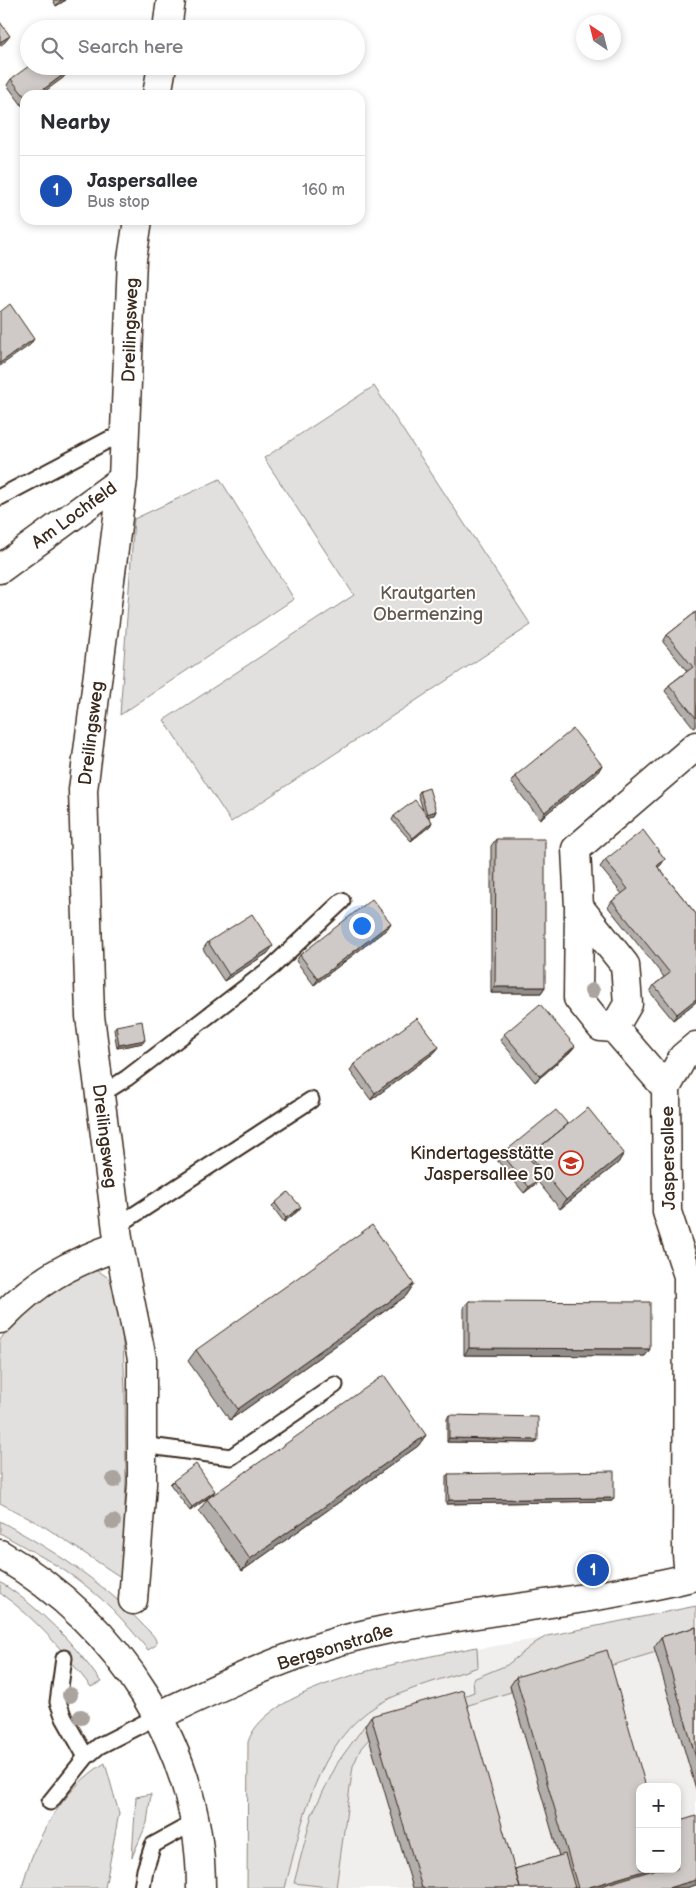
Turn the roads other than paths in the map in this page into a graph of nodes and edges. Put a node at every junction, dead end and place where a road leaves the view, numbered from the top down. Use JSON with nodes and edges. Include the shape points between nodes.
{"nodes":[{"id":1,"x":172,"y":0,"type":"edge"},
{"id":2,"x":169,"y":20,"type":"edge"},
{"id":3,"x":160,"y":75,"type":"edge"},
{"id":4,"x":158,"y":90,"type":"edge"},
{"id":5,"x":137,"y":225,"type":"edge"},
{"id":6,"x":125,"y":436,"type":"junction"},
{"id":7,"x":123,"y":479,"type":"junction"},
{"id":8,"x":0,"y":497,"type":"edge"},
{"id":9,"x":0,"y":570,"type":"edge"},
{"id":10,"x":696,"y":746,"type":"edge"},
{"id":11,"x":342,"y":901,"type":"dead end"},
{"id":12,"x":579,"y":907,"type":"junction"},
{"id":13,"x":614,"y":1028,"type":"junction"},
{"id":14,"x":696,"y":1046,"type":"edge"},
{"id":15,"x":666,"y":1088,"type":"junction"},
{"id":16,"x":100,"y":1095,"type":"junction"},
{"id":17,"x":311,"y":1100,"type":"dead end"},
{"id":18,"x":118,"y":1236,"type":"junction"},
{"id":19,"x":692,"y":1318,"type":"edge"},
{"id":20,"x":0,"y":1319,"type":"edge"},
{"id":21,"x":335,"y":1385,"type":"dead end"},
{"id":22,"x":142,"y":1445,"type":"junction"},
{"id":23,"x":0,"y":1554,"type":"edge"},
{"id":24,"x":693,"y":1576,"type":"edge"},
{"id":25,"x":133,"y":1600,"type":"dead end"},
{"id":26,"x":64,"y":1658,"type":"dead end"},
{"id":27,"x":158,"y":1716,"type":"junction"},
{"id":28,"x":86,"y":1757,"type":"junction"},
{"id":29,"x":50,"y":1802,"type":"dead end"},
{"id":30,"x":195,"y":1822,"type":"junction"},
{"id":31,"x":142,"y":1888,"type":"edge"},
{"id":32,"x":201,"y":1888,"type":"edge"}],
"edges":[{"from":1,"to":2,"type":"street"},
{"from":3,"to":4,"type":"street"},
{"from":5,"to":6,"type":"street","name":"Dreilingsweg","via":[[132,260]]},
{"from":6,"to":7,"type":"street","name":"Dreilingsweg"},
{"from":6,"to":8,"type":"lane","via":[[110,440]]},
{"from":7,"to":9,"type":"street","name":"Am Lochfeld"},
{"from":7,"to":16,"type":"street","name":"Dreilingsweg","via":[[83,790],[90,1016]]},
{"from":10,"to":12,"type":"street","via":[[576,849]]},
{"from":11,"to":16,"type":"lane","via":[[272,967]]},
{"from":12,"to":13,"type":"street","via":[[578,998],[602,1027]]},
{"from":12,"to":13,"type":"street","via":[[625,965],[628,1004]]},
{"from":13,"to":15,"type":"street"},
{"from":14,"to":15,"type":"street","name":"Jaspersallee","via":[[683,1057]]},
{"from":15,"to":19,"type":"street","name":"Jaspersallee","via":[[666,1212],[688,1276]]},
{"from":16,"to":18,"type":"street","name":"Dreilingsweg"},
{"from":17,"to":18,"type":"lane"},
{"from":18,"to":20,"type":"street","via":[[21,1296]]},
{"from":18,"to":22,"type":"street","name":"Dreilingsweg","via":[[142,1359]]},
{"from":19,"to":24,"type":"street","name":"Jaspersallee","via":[[687,1554]]},
{"from":21,"to":22,"type":"lane","via":[[231,1457]]},
{"from":22,"to":25,"type":"street","name":"Dreilingsweg"},
{"from":23,"to":27,"type":"street","via":[[53,1590],[80,1614],[133,1674]]},
{"from":24,"to":27,"type":"street","name":"Bergsonstraße","via":[[611,1594],[378,1631],[311,1651],[214,1689]]},
{"from":26,"to":28,"type":"lane","via":[[58,1702]]},
{"from":27,"to":28,"type":"lane","via":[[108,1740]]},
{"from":27,"to":30,"type":"street","via":[[182,1770]]},
{"from":28,"to":29,"type":"lane"},
{"from":30,"to":31,"type":"lane","via":[[153,1845]]},
{"from":30,"to":32,"type":"street"}]}
